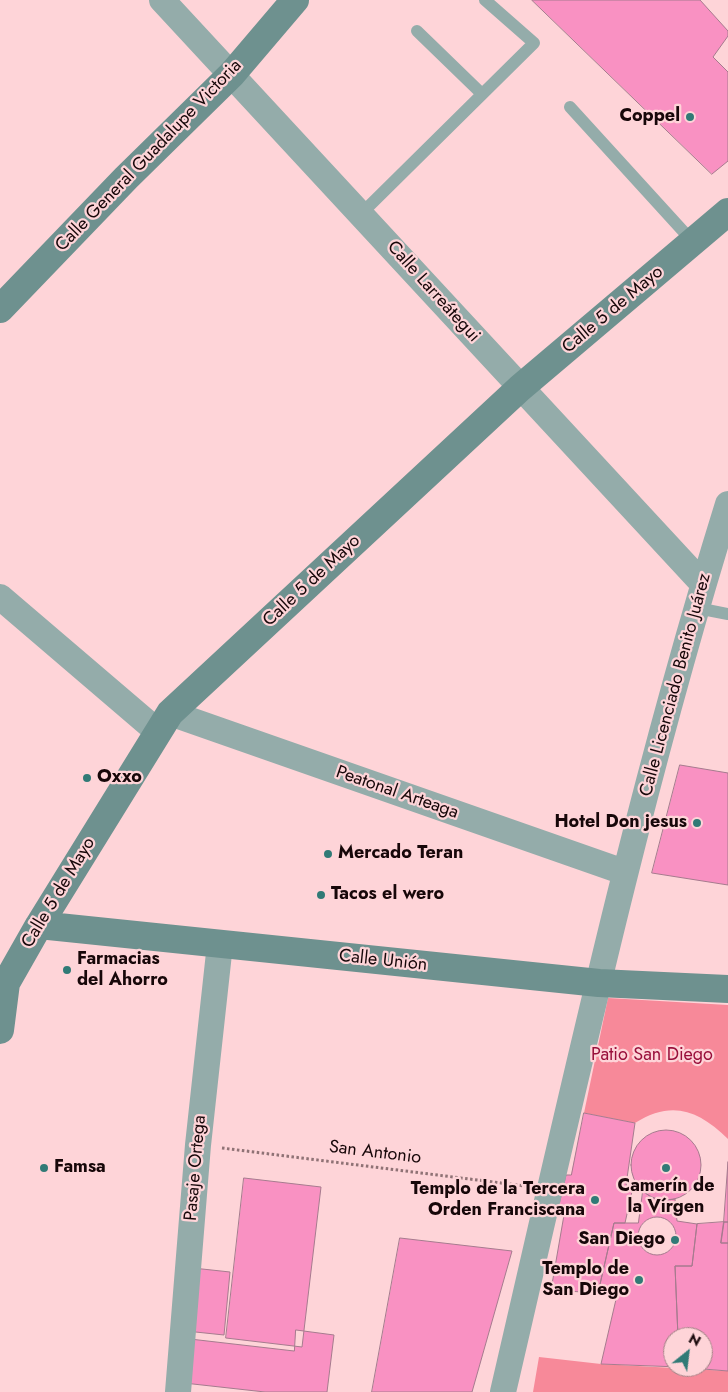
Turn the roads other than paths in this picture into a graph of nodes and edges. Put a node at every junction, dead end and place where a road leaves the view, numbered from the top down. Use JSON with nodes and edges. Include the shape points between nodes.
{"nodes":[{"id":1,"x":162,"y":0,"type":"edge"},
{"id":2,"x":295,"y":0,"type":"edge"},
{"id":3,"x":485,"y":0,"type":"edge"},
{"id":4,"x":417,"y":31,"type":"dead end"},
{"id":5,"x":232,"y":74,"type":"junction"},
{"id":6,"x":482,"y":94,"type":"junction"},
{"id":7,"x":570,"y":107,"type":"dead end"},
{"id":8,"x":728,"y":212,"type":"edge"},
{"id":9,"x":362,"y":213,"type":"junction"},
{"id":10,"x":693,"y":242,"type":"junction"},
{"id":11,"x":0,"y":309,"type":"edge"},
{"id":12,"x":520,"y":388,"type":"junction"},
{"id":13,"x":728,"y":504,"type":"edge"},
{"id":14,"x":703,"y":584,"type":"junction"},
{"id":15,"x":0,"y":597,"type":"edge"},
{"id":16,"x":696,"y":608,"type":"junction"},
{"id":17,"x":728,"y":614,"type":"edge"},
{"id":18,"x":164,"y":723,"type":"junction"},
{"id":19,"x":624,"y":872,"type":"junction"},
{"id":20,"x":39,"y":925,"type":"junction"},
{"id":21,"x":220,"y":944,"type":"junction"},
{"id":22,"x":3,"y":982,"type":"edge"},
{"id":23,"x":599,"y":984,"type":"junction"},
{"id":24,"x":728,"y":989,"type":"edge"},
{"id":25,"x":0,"y":1030,"type":"edge"},
{"id":26,"x":178,"y":1392,"type":"edge"},
{"id":27,"x":503,"y":1392,"type":"edge"}],
"edges":[{"from":1,"to":5,"type":"street","name":"Calle Larreátegui"},
{"from":2,"to":5,"type":"street","name":"Calle General Guadalupe Victoria"},
{"from":3,"to":6,"type":"lane","via":[[534,44]]},
{"from":4,"to":6,"type":"lane"},
{"from":5,"to":9,"type":"street","name":"Calle Larreátegui"},
{"from":5,"to":11,"type":"street","name":"Calle General Guadalupe Victoria"},
{"from":6,"to":9,"type":"lane"},
{"from":7,"to":10,"type":"lane"},
{"from":8,"to":10,"type":"street","name":"Calle 5 de Mayo"},
{"from":9,"to":12,"type":"street","name":"Calle Larreátegui"},
{"from":10,"to":12,"type":"street","name":"Calle 5 de Mayo"},
{"from":12,"to":14,"type":"street","name":"Calle Larreátegui"},
{"from":12,"to":18,"type":"street","name":"Calle 5 de Mayo"},
{"from":13,"to":14,"type":"street","name":"Calle Licenciado Benito Juárez"},
{"from":14,"to":16,"type":"street","name":"Calle Licenciado Benito Juárez"},
{"from":15,"to":18,"type":"street"},
{"from":16,"to":17,"type":"lane"},
{"from":16,"to":19,"type":"street","name":"Calle Licenciado Benito Juárez"},
{"from":18,"to":19,"type":"street","name":"Peatonal Arteaga"},
{"from":18,"to":20,"type":"street","name":"Calle 5 de Mayo"},
{"from":19,"to":23,"type":"street","name":"Calle Licenciado Benito Juárez"},
{"from":20,"to":21,"type":"street","name":"Calle Unión"},
{"from":20,"to":22,"type":"street","name":"Calle 5 de Mayo"},
{"from":21,"to":23,"type":"street","name":"Calle Unión"},
{"from":21,"to":26,"type":"street","name":"Pasaje Ortega","via":[[198,1145]]},
{"from":22,"to":25,"type":"street","name":"Calle 5 de Mayo"},
{"from":23,"to":24,"type":"street","name":"Calle Unión"},
{"from":23,"to":27,"type":"street","name":"Calle Licenciado Benito Juárez","via":[[548,1189]]}]}
